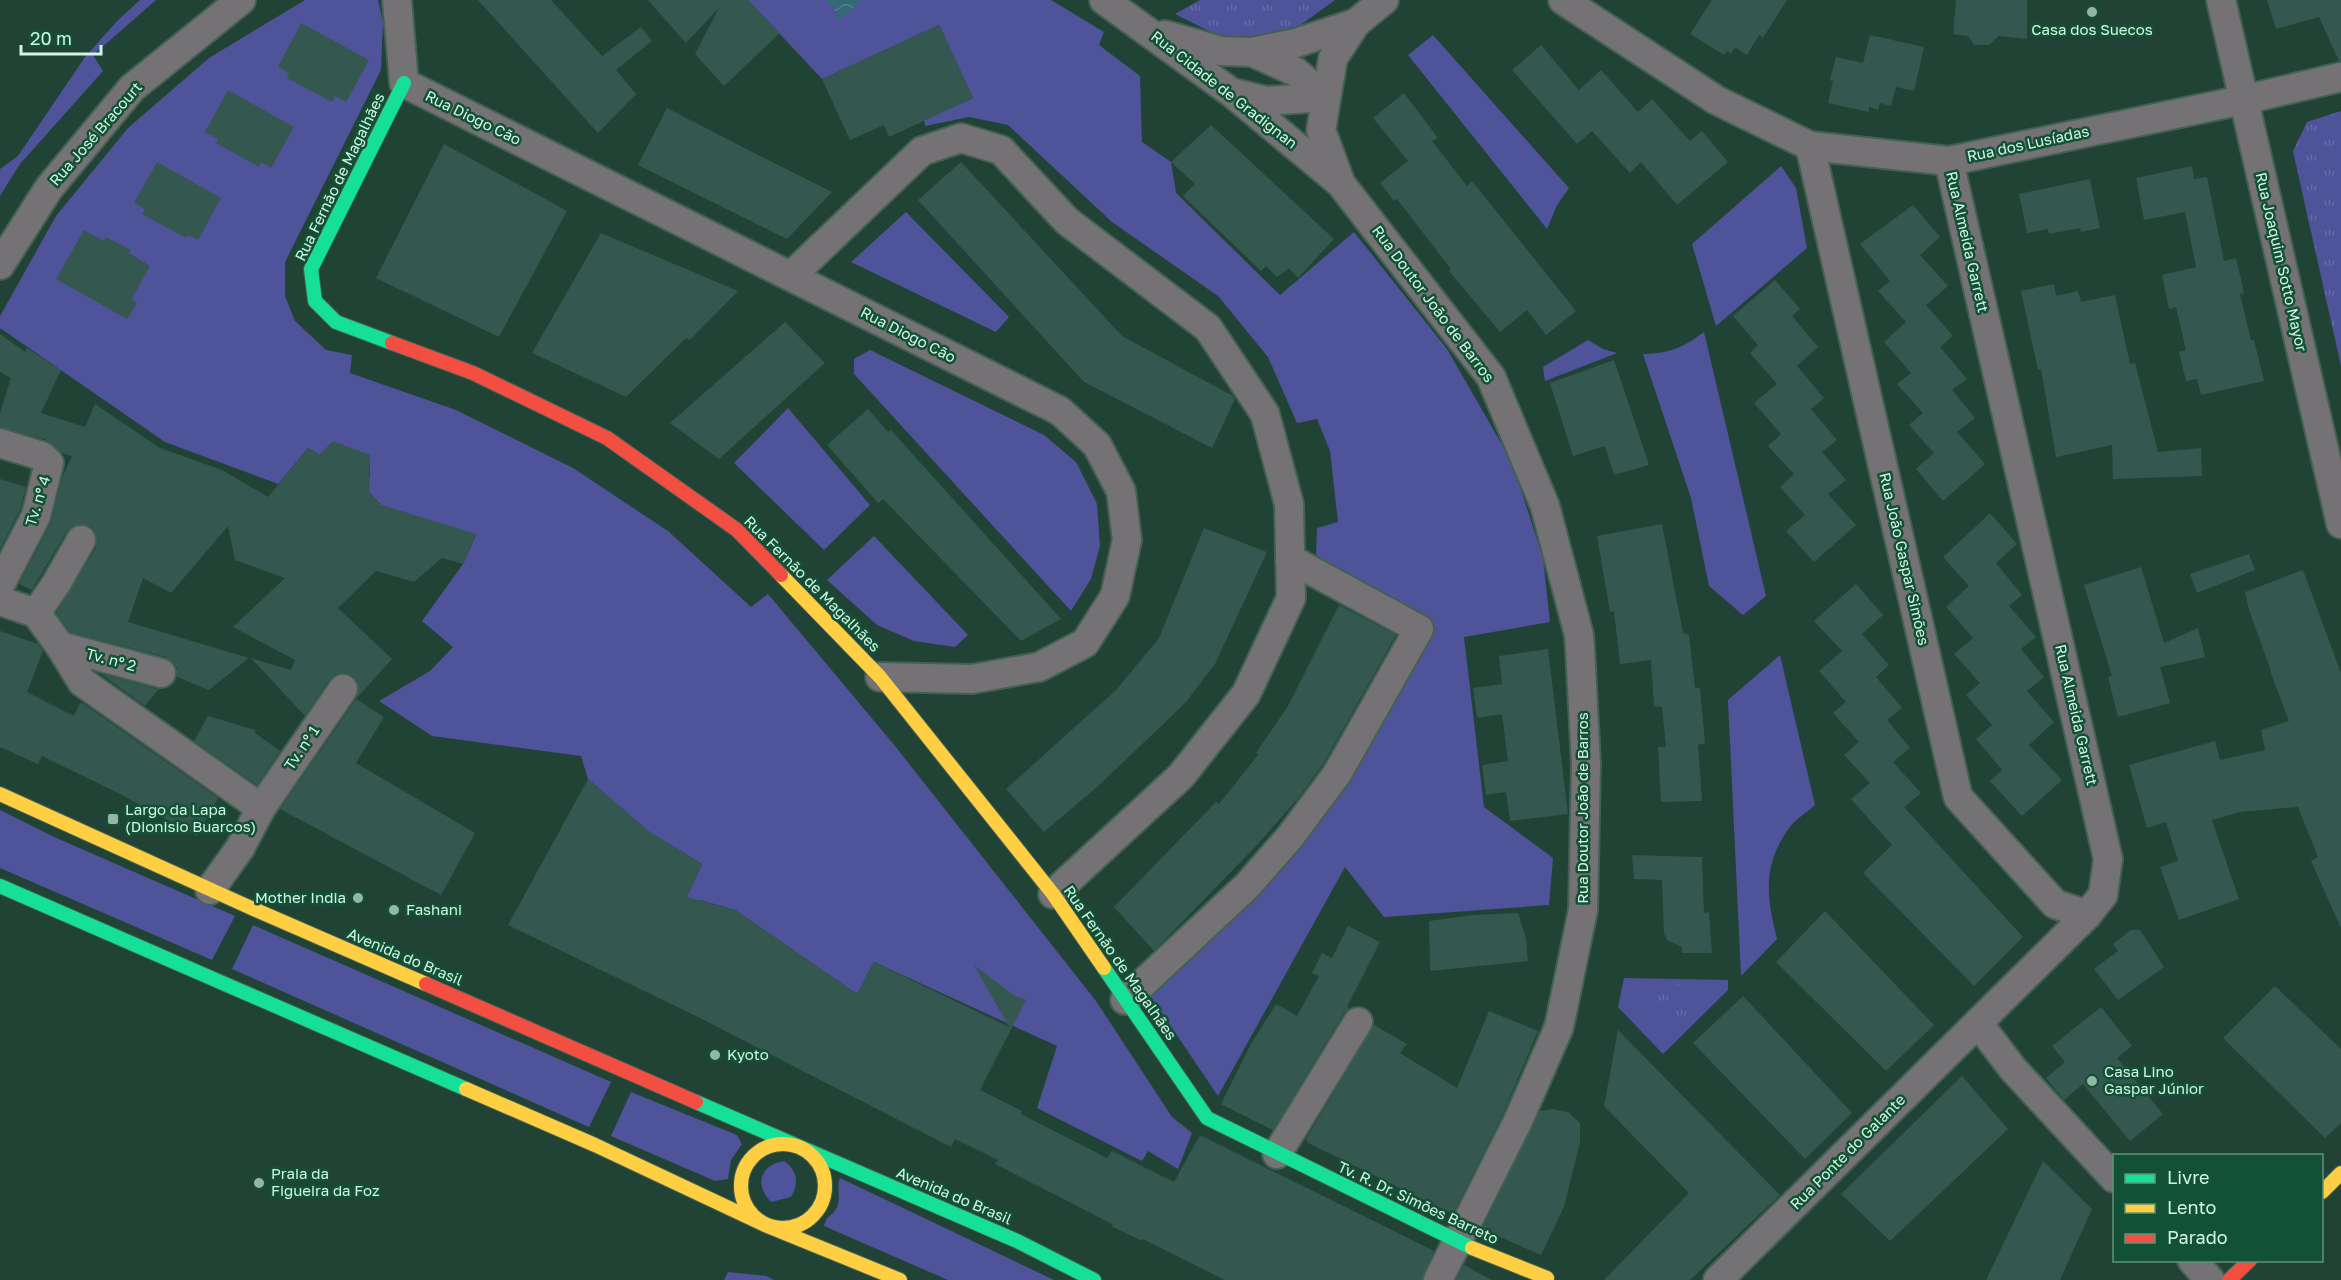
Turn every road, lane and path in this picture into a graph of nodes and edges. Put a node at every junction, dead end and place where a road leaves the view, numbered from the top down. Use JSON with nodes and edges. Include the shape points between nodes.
{"nodes":[{"id":1,"x":242,"y":0,"type":"edge"},
{"id":2,"x":397,"y":0,"type":"edge"},
{"id":3,"x":1104,"y":0,"type":"edge"},
{"id":4,"x":1384,"y":0,"type":"edge"},
{"id":5,"x":1563,"y":0,"type":"edge"},
{"id":6,"x":2221,"y":0,"type":"edge"},
{"id":7,"x":1356,"y":23,"type":"junction"},
{"id":8,"x":1145,"y":29,"type":"junction"},
{"id":9,"x":1252,"y":52,"type":"junction"},
{"id":10,"x":2341,"y":77,"type":"edge"},
{"id":11,"x":404,"y":83,"type":"junction"},
{"id":12,"x":1232,"y":93,"type":"junction"},
{"id":13,"x":1325,"y":97,"type":"junction"},
{"id":14,"x":2243,"y":100,"type":"junction"},
{"id":15,"x":1810,"y":146,"type":"junction"},
{"id":16,"x":1949,"y":161,"type":"junction"},
{"id":17,"x":1341,"y":184,"type":"junction"},
{"id":18,"x":0,"y":265,"type":"edge"},
{"id":19,"x":790,"y":276,"type":"junction"},
{"id":20,"x":0,"y":443,"type":"edge"},
{"id":21,"x":2341,"y":524,"type":"edge"},
{"id":22,"x":81,"y":540,"type":"dead end"},
{"id":23,"x":1290,"y":559,"type":"junction"},
{"id":24,"x":0,"y":585,"type":"edge"},
{"id":25,"x":0,"y":601,"type":"edge"},
{"id":26,"x":36,"y":613,"type":"junction"},
{"id":27,"x":60,"y":646,"type":"junction"},
{"id":28,"x":161,"y":673,"type":"dead end"},
{"id":29,"x":880,"y":677,"type":"junction"},
{"id":30,"x":343,"y":689,"type":"dead end"},
{"id":31,"x":0,"y":794,"type":"edge"},
{"id":32,"x":261,"y":808,"type":"junction"},
{"id":33,"x":0,"y":886,"type":"edge"},
{"id":34,"x":210,"y":890,"type":"junction"},
{"id":35,"x":1053,"y":894,"type":"junction"},
{"id":36,"x":2087,"y":915,"type":"junction"},
{"id":37,"x":1125,"y":1000,"type":"junction"},
{"id":38,"x":1358,"y":1022,"type":"dead end"},
{"id":39,"x":1978,"y":1023,"type":"junction"},
{"id":40,"x":799,"y":1147,"type":"junction"},
{"id":41,"x":1277,"y":1154,"type":"junction"},
{"id":42,"x":2341,"y":1173,"type":"edge"},
{"id":43,"x":2113,"y":1176,"type":"edge"},
{"id":44,"x":2323,"y":1191,"type":"edge"},
{"id":45,"x":765,"y":1225,"type":"junction"},
{"id":46,"x":1457,"y":1242,"type":"junction"},
{"id":47,"x":2194,"y":1262,"type":"edge"},
{"id":48,"x":2248,"y":1262,"type":"edge"},
{"id":49,"x":1547,"y":1278,"type":"dead end"},
{"id":50,"x":900,"y":1280,"type":"edge"},
{"id":51,"x":1094,"y":1280,"type":"edge"},
{"id":52,"x":1438,"y":1280,"type":"edge"},
{"id":53,"x":1718,"y":1280,"type":"edge"},
{"id":54,"x":2210,"y":1280,"type":"edge"},
{"id":55,"x":2229,"y":1280,"type":"edge"}],
"edges":[{"from":1,"to":18,"type":"street","name":"Rua José Bracourt","via":[[132,88],[49,188]]},
{"from":2,"to":11,"type":"street"},
{"from":3,"to":8,"type":"street","name":"Rua Cidade de Gradignan"},
{"from":4,"to":7,"type":"street"},
{"from":5,"to":15,"type":"street","name":"Rua dos Lusíadas","via":[[1716,100]]},
{"from":6,"to":14,"type":"street","name":"Rua Joaquim Sotto Mayor"},
{"from":7,"to":9,"type":"street","via":[[1296,43]]},
{"from":7,"to":13,"type":"street","name":"Rua Doutor João de Barros","via":[[1333,58]]},
{"from":8,"to":9,"type":"street","via":[[1221,51]]},
{"from":8,"to":12,"type":"street","name":"Rua Cidade de Gradignan"},
{"from":9,"to":13,"type":"street","via":[[1296,72]]},
{"from":10,"to":14,"type":"street","name":"Rua dos Lusíadas"},
{"from":11,"to":19,"type":"street","name":"Rua Diogo Cão"},
{"from":11,"to":29,"type":"main road","name":"Rua Fernão de Magalhães","via":[[311,269],[315,301],[336,322],[473,373],[607,438],[738,530]]},
{"from":12,"to":13,"type":"street","via":[[1267,101]]},
{"from":12,"to":17,"type":"street","name":"Rua Cidade de Gradignan"},
{"from":13,"to":17,"type":"street","name":"Rua Doutor João de Barros","via":[[1321,130]]},
{"from":14,"to":16,"type":"street","name":"Rua dos Lusíadas"},
{"from":14,"to":21,"type":"street","name":"Rua Joaquim Sotto Mayor"},
{"from":15,"to":16,"type":"street","name":"Rua dos Lusíadas"},
{"from":15,"to":36,"type":"street","name":"Rua João Gaspar Simões","via":[[1958,797],[2055,904]]},
{"from":16,"to":36,"type":"street","name":"Rua Almeida Garrett","via":[[2108,859],[2103,894]]},
{"from":17,"to":46,"type":"street","name":"Rua Doutor João de Barros","via":[[1491,377],[1545,506],[1579,635],[1586,764],[1583,910],[1559,1027],[1518,1121]]},
{"from":19,"to":23,"type":"street","via":[[922,151],[961,138],[1000,150],[1067,221],[1208,328],[1265,414],[1289,504]]},
{"from":19,"to":29,"type":"street","name":"Rua Diogo Cão","via":[[1060,411],[1097,445],[1121,492],[1127,540],[1115,596],[1085,643],[1039,667],[972,679]]},
{"from":20,"to":24,"type":"street","name":"Tv. nº 4","via":[[42,456],[49,463],[36,516]]},
{"from":22,"to":26,"type":"street"},
{"from":23,"to":35,"type":"street","via":[[1291,597],[1246,694],[1181,777]]},
{"from":23,"to":37,"type":"street","via":[[1419,629],[1337,774],[1290,837],[1247,886]]},
{"from":25,"to":26,"type":"street"},
{"from":26,"to":27,"type":"street"},
{"from":27,"to":28,"type":"street","name":"Tv. nº 2"},
{"from":27,"to":32,"type":"street","via":[[82,682]]},
{"from":29,"to":35,"type":"main road","name":"Rua Fernão de Magalhães"},
{"from":30,"to":32,"type":"street","name":"Tv. nº 1"},
{"from":31,"to":34,"type":"main road","name":"Avenida do Brasil"},
{"from":32,"to":34,"type":"street","name":"Tv. nº 1","via":[[240,848]]},
{"from":33,"to":45,"type":"main road","name":"Avenida do Brasil","via":[[595,1145]]},
{"from":34,"to":40,"type":"main road","name":"Avenida do Brasil"},
{"from":35,"to":37,"type":"main road","name":"Rua Fernão de Magalhães"},
{"from":36,"to":39,"type":"street","name":"Rua Almeida Garrett"},
{"from":37,"to":41,"type":"main road","name":"Rua Fernão de Magalhães","via":[[1207,1118]]},
{"from":38,"to":41,"type":"street"},
{"from":39,"to":43,"type":"street","via":[[2013,1069]]},
{"from":39,"to":53,"type":"street","name":"Rua Ponte do Galante"},
{"from":40,"to":45,"type":"main road","name":"Avenida do Brasil","via":[[776,1144],[762,1149],[743,1171],[743,1199],[749,1211]]},
{"from":40,"to":45,"type":"main road","name":"Avenida do Brasil","via":[[818,1162],[824,1179],[824,1198],[800,1225]]},
{"from":40,"to":51,"type":"main road","name":"Avenida do Brasil","via":[[1017,1240]]},
{"from":41,"to":46,"type":"main road","name":"Tv. R. Dr. Simões Barreto"},
{"from":42,"to":44,"type":"main road"},
{"from":45,"to":50,"type":"main road","name":"Avenida do Brasil"},
{"from":46,"to":49,"type":"main road","name":"Tv. R. Dr. Simões Barreto"},
{"from":46,"to":52,"type":"street","name":"Rua Doutor João de Barros"},
{"from":47,"to":54,"type":"street"},
{"from":48,"to":55,"type":"main road"}]}
